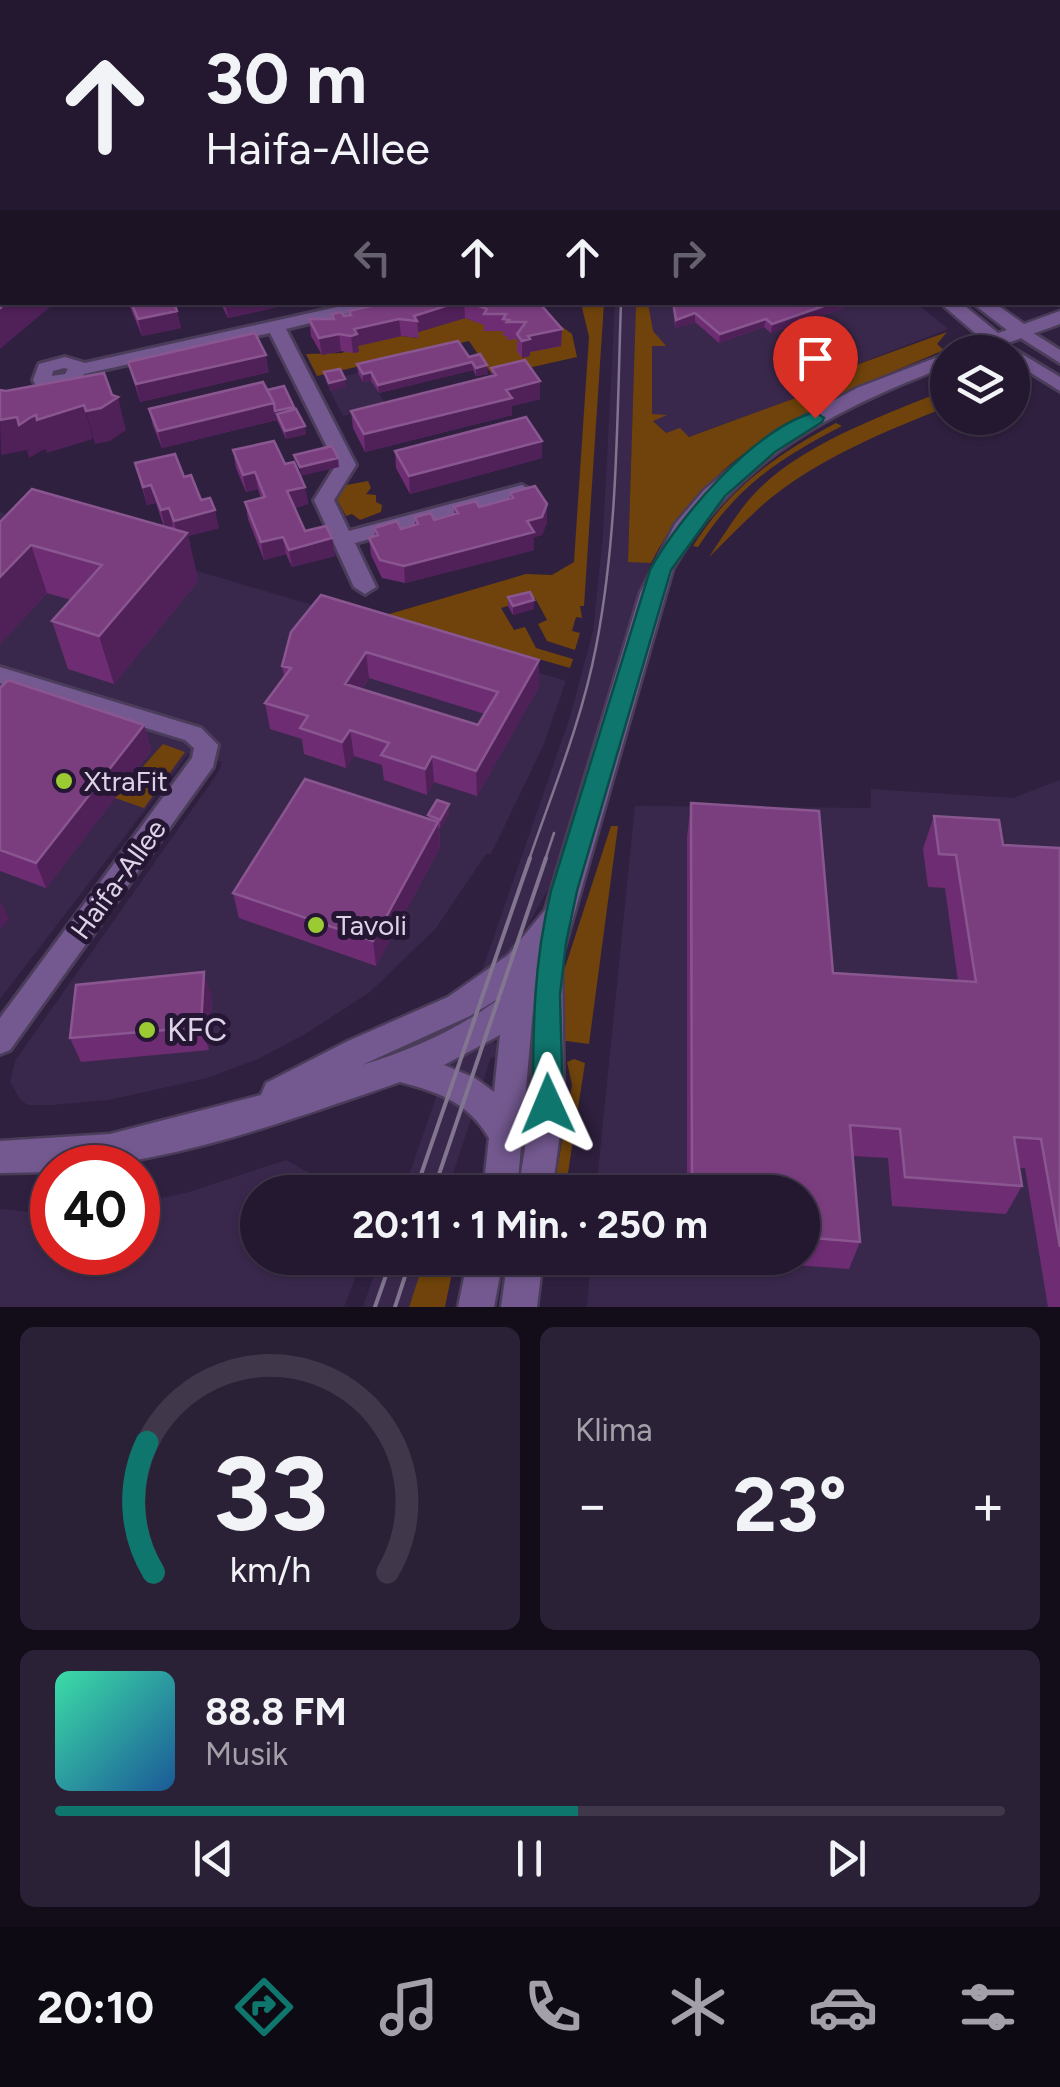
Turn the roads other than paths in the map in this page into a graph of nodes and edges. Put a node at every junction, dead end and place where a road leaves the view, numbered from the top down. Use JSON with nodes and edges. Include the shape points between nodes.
{"nodes":[{"id":1,"x":359,"y":305,"type":"edge"},
{"id":2,"x":952,"y":305,"type":"edge"},
{"id":3,"x":984,"y":305,"type":"edge"},
{"id":4,"x":323,"y":309,"type":"edge"},
{"id":5,"x":1060,"y":317,"type":"edge"},
{"id":6,"x":276,"y":327,"type":"junction"},
{"id":7,"x":1022,"y":331,"type":"junction"},
{"id":8,"x":989,"y":335,"type":"edge"},
{"id":9,"x":1019,"y":335,"type":"edge"},
{"id":10,"x":1060,"y":358,"type":"edge"},
{"id":11,"x":1030,"y":365,"type":"edge"},
{"id":12,"x":930,"y":367,"type":"edge"},
{"id":13,"x":79,"y":370,"type":"dead end"},
{"id":14,"x":1060,"y":385,"type":"edge"},
{"id":15,"x":522,"y":492,"type":"edge"},
{"id":16,"x":343,"y":539,"type":"junction"},
{"id":17,"x":365,"y":587,"type":"dead end"},
{"id":18,"x":0,"y":676,"type":"edge"},
{"id":19,"x":543,"y":953,"type":"junction"},
{"id":20,"x":439,"y":1019,"type":"junction"},
{"id":21,"x":501,"y":1031,"type":"junction"},
{"id":22,"x":0,"y":1041,"type":"edge"},
{"id":23,"x":401,"y":1068,"type":"junction"},
{"id":24,"x":549,"y":1087,"type":"junction"},
{"id":25,"x":224,"y":1122,"type":"junction"},
{"id":26,"x":506,"y":1136,"type":"junction"},
{"id":27,"x":0,"y":1157,"type":"edge"},
{"id":28,"x":502,"y":1175,"type":"edge"},
{"id":29,"x":537,"y":1175,"type":"edge"},
{"id":30,"x":483,"y":1275,"type":"edge"},
{"id":31,"x":524,"y":1275,"type":"edge"},
{"id":32,"x":476,"y":1307,"type":"edge"},
{"id":33,"x":519,"y":1307,"type":"edge"}],
"edges":[{"from":1,"to":4,"type":"street"},
{"from":2,"to":8,"type":"street"},
{"from":3,"to":7,"type":"street"},
{"from":4,"to":6,"type":"street"},
{"from":5,"to":7,"type":"street"},
{"from":6,"to":13,"type":"street"},
{"from":6,"to":16,"type":"street","via":[[336,422],[346,465],[324,500]]},
{"from":7,"to":9,"type":"street"},
{"from":7,"to":10,"type":"street"},
{"from":11,"to":14,"type":"street"},
{"from":12,"to":19,"type":"street","via":[[791,432],[718,491],[673,546],[649,604]]},
{"from":15,"to":16,"type":"street"},
{"from":16,"to":17,"type":"street"},
{"from":18,"to":22,"type":"street","name":"Haifa-Allee","via":[[193,734],[206,745],[204,760]]},
{"from":19,"to":20,"type":"street"},
{"from":19,"to":21,"type":"street"},
{"from":19,"to":24,"type":"street"},
{"from":20,"to":21,"type":"street"},
{"from":20,"to":25,"type":"street","via":[[339,1060]]},
{"from":21,"to":23,"type":"street"},
{"from":21,"to":24,"type":"street"},
{"from":21,"to":26,"type":"street"},
{"from":23,"to":25,"type":"street"},
{"from":23,"to":26,"type":"street","via":[[469,1090]]},
{"from":24,"to":29,"type":"street"},
{"from":25,"to":27,"type":"street","via":[[99,1153]]},
{"from":26,"to":28,"type":"street"},
{"from":30,"to":32,"type":"street"},
{"from":31,"to":33,"type":"street"}]}
